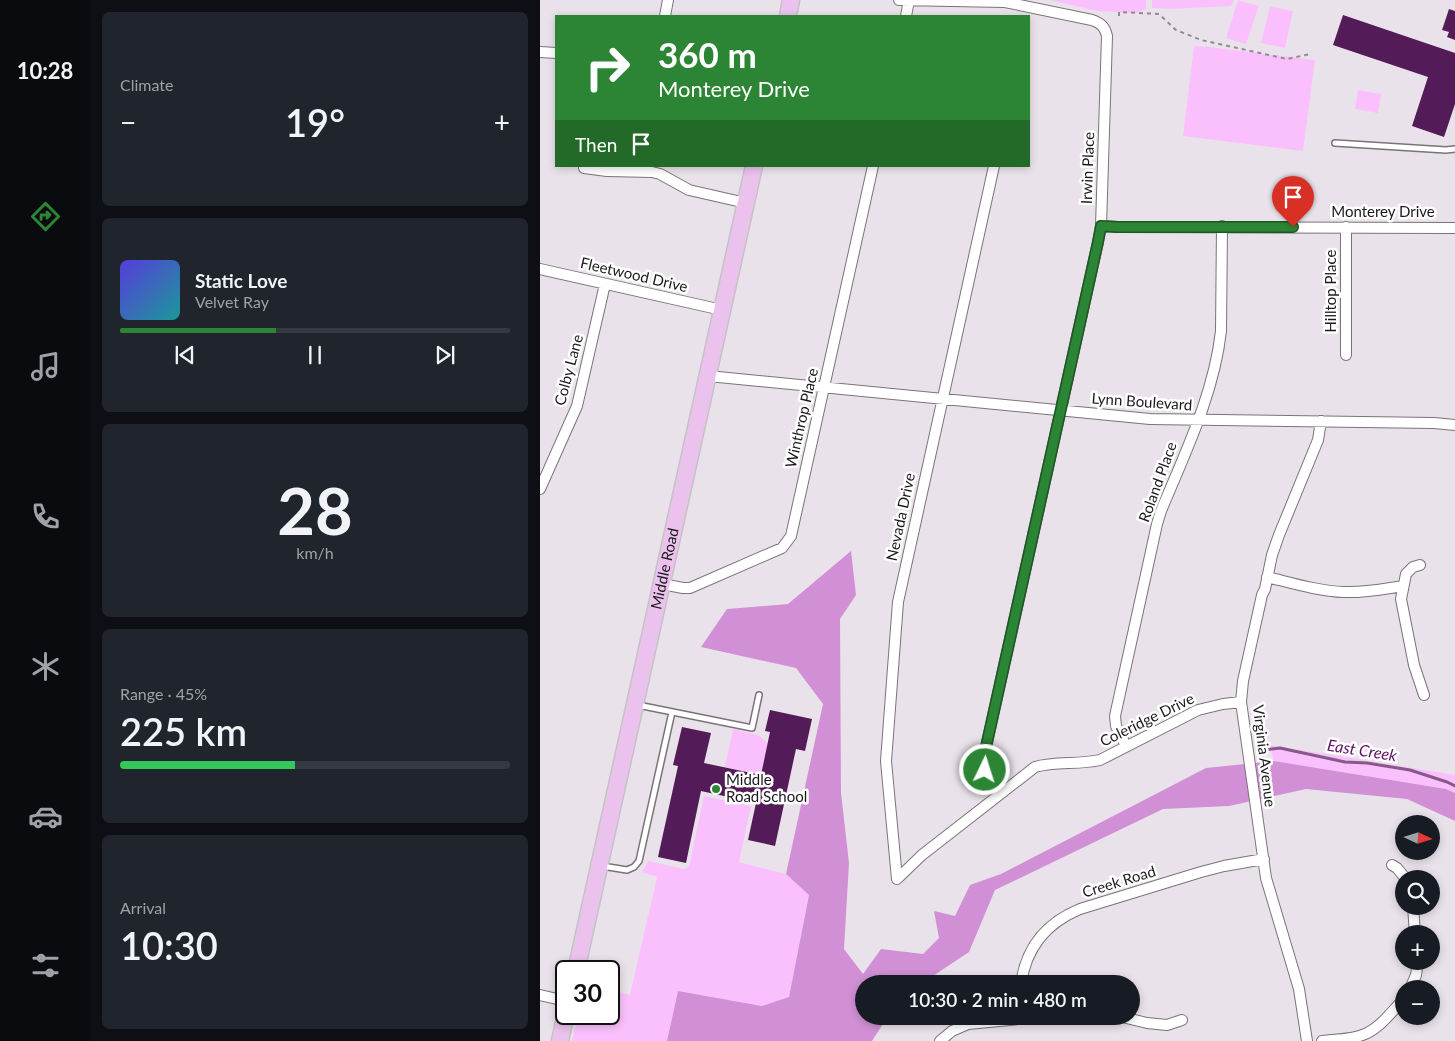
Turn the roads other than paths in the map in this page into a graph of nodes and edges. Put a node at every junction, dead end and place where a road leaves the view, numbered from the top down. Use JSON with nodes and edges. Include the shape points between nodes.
{"nodes":[{"id":1,"x":668,"y":0,"type":"edge"},
{"id":2,"x":791,"y":0,"type":"edge"},
{"id":3,"x":899,"y":0,"type":"edge"},
{"id":4,"x":909,"y":0,"type":"edge"},
{"id":5,"x":1028,"y":11,"type":"edge"},
{"id":6,"x":664,"y":15,"type":"edge"},
{"id":7,"x":788,"y":15,"type":"edge"},
{"id":8,"x":906,"y":15,"type":"edge"},
{"id":9,"x":540,"y":52,"type":"edge"},
{"id":10,"x":555,"y":53,"type":"edge"},
{"id":11,"x":1335,"y":143,"type":"dead end"},
{"id":12,"x":1455,"y":149,"type":"edge"},
{"id":13,"x":754,"y":167,"type":"edge"},
{"id":14,"x":873,"y":167,"type":"edge"},
{"id":15,"x":994,"y":167,"type":"edge"},
{"id":16,"x":584,"y":168,"type":"dead end"},
{"id":17,"x":746,"y":203,"type":"junction"},
{"id":18,"x":1101,"y":226,"type":"junction"},
{"id":19,"x":1222,"y":226,"type":"junction"},
{"id":20,"x":1346,"y":227,"type":"junction"},
{"id":21,"x":1455,"y":228,"type":"edge"},
{"id":22,"x":540,"y":270,"type":"edge"},
{"id":23,"x":605,"y":284,"type":"junction"},
{"id":24,"x":722,"y":310,"type":"junction"},
{"id":25,"x":1346,"y":355,"type":"dead end"},
{"id":26,"x":708,"y":376,"type":"junction"},
{"id":27,"x":824,"y":387,"type":"junction"},
{"id":28,"x":942,"y":399,"type":"junction"},
{"id":29,"x":1061,"y":410,"type":"junction"},
{"id":30,"x":1198,"y":421,"type":"junction"},
{"id":31,"x":1321,"y":421,"type":"junction"},
{"id":32,"x":1455,"y":426,"type":"edge"},
{"id":33,"x":540,"y":489,"type":"edge"},
{"id":34,"x":1420,"y":566,"type":"dead end"},
{"id":35,"x":1267,"y":577,"type":"junction"},
{"id":36,"x":662,"y":584,"type":"junction"},
{"id":37,"x":1402,"y":586,"type":"junction"},
{"id":38,"x":759,"y":695,"type":"dead end"},
{"id":39,"x":1424,"y":695,"type":"dead end"},
{"id":40,"x":1241,"y":702,"type":"junction"},
{"id":41,"x":635,"y":704,"type":"junction"},
{"id":42,"x":672,"y":712,"type":"junction"},
{"id":43,"x":1126,"y":746,"type":"junction"},
{"id":44,"x":1003,"y":792,"type":"junction"},
{"id":45,"x":1264,"y":859,"type":"junction"},
{"id":46,"x":599,"y":865,"type":"junction"},
{"id":47,"x":1392,"y":865,"type":"dead end"},
{"id":48,"x":1399,"y":870,"type":"edge"},
{"id":49,"x":897,"y":879,"type":"joint"},
{"id":50,"x":578,"y":960,"type":"edge"},
{"id":51,"x":1023,"y":975,"type":"edge"},
{"id":52,"x":540,"y":995,"type":"edge"},
{"id":53,"x":555,"y":998,"type":"edge"},
{"id":54,"x":1395,"y":1008,"type":"edge"},
{"id":55,"x":1182,"y":1020,"type":"dead end"},
{"id":56,"x":1140,"y":1021,"type":"edge"},
{"id":57,"x":563,"y":1025,"type":"edge"},
{"id":58,"x":966,"y":1025,"type":"edge"},
{"id":59,"x":560,"y":1041,"type":"edge"},
{"id":60,"x":940,"y":1041,"type":"edge"},
{"id":61,"x":1307,"y":1041,"type":"edge"},
{"id":62,"x":1322,"y":1041,"type":"edge"}],
"edges":[{"from":1,"to":6,"type":"street"},
{"from":2,"to":7,"type":"main road"},
{"from":3,"to":4,"type":"street"},
{"from":4,"to":5,"type":"street","via":[[1005,2]]},
{"from":4,"to":8,"type":"street"},
{"from":5,"to":18,"type":"street","name":"Irwin Place","via":[[1092,20],[1105,29]]},
{"from":9,"to":10,"type":"street"},
{"from":11,"to":12,"type":"lane"},
{"from":13,"to":17,"type":"main road","name":"Middle Road"},
{"from":14,"to":27,"type":"street","name":"Winthrop Place"},
{"from":15,"to":28,"type":"street","name":"Nevada Drive"},
{"from":16,"to":17,"type":"street","via":[[652,172],[668,177],[689,190]]},
{"from":17,"to":24,"type":"main road","name":"Middle Road"},
{"from":18,"to":19,"type":"street","name":"Monterey Drive"},
{"from":18,"to":29,"type":"street","name":"Irwin Place"},
{"from":19,"to":20,"type":"street","name":"Monterey Drive"},
{"from":19,"to":30,"type":"street","name":"Roland Place","via":[[1221,331]]},
{"from":20,"to":21,"type":"street","name":"Monterey Drive"},
{"from":20,"to":25,"type":"street","name":"Hilltop Place"},
{"from":22,"to":23,"type":"street","name":"Fleetwood Drive"},
{"from":23,"to":24,"type":"street","name":"Fleetwood Drive"},
{"from":23,"to":33,"type":"street","name":"Colby Lane","via":[[577,406]]},
{"from":24,"to":26,"type":"main road","name":"Middle Road"},
{"from":26,"to":27,"type":"street","name":"Lynn Boulevard"},
{"from":26,"to":36,"type":"main road","name":"Middle Road"},
{"from":27,"to":28,"type":"street","name":"Lynn Boulevard"},
{"from":27,"to":36,"type":"street","name":"Winthrop Place","via":[[788,542],[769,555],[690,588]]},
{"from":28,"to":29,"type":"street","name":"Lynn Boulevard"},
{"from":28,"to":49,"type":"street","name":"Nevada Drive","via":[[898,602],[886,755]]},
{"from":29,"to":30,"type":"street","name":"Lynn Boulevard","via":[[1150,420]]},
{"from":29,"to":44,"type":"street","name":"Irwin Place","via":[[984,756],[985,770]]},
{"from":30,"to":31,"type":"street","name":"Lynn Boulevard"},
{"from":30,"to":43,"type":"street","name":"Roland Place","via":[[1157,524],[1114,719]]},
{"from":31,"to":32,"type":"street","name":"Lynn Boulevard"},
{"from":31,"to":35,"type":"street","name":"Virginia Avenue","via":[[1318,440],[1272,555]]},
{"from":34,"to":37,"type":"street","via":[[1406,574]]},
{"from":35,"to":37,"type":"street","via":[[1346,592]]},
{"from":35,"to":40,"type":"street","name":"Virginia Avenue"},
{"from":36,"to":41,"type":"main road","name":"Middle Road"},
{"from":37,"to":39,"type":"street","via":[[1401,599],[1414,665]]},
{"from":38,"to":42,"type":"lane","via":[[752,728]]},
{"from":40,"to":43,"type":"street","name":"Coleridge Drive","via":[[1198,710]]},
{"from":40,"to":45,"type":"street","name":"Virginia Avenue"},
{"from":41,"to":42,"type":"lane"},
{"from":41,"to":46,"type":"main road","name":"Middle Road"},
{"from":42,"to":46,"type":"lane","via":[[639,861],[626,870]]},
{"from":43,"to":44,"type":"street","name":"Coleridge Drive","via":[[1100,760],[1035,768]]},
{"from":44,"to":49,"type":"street","name":"Coleridge Drive","via":[[922,855]]},
{"from":45,"to":51,"type":"street","name":"Creek Road","via":[[1201,872],[1068,914],[1038,939]]},
{"from":45,"to":61,"type":"street","name":"Virginia Avenue","via":[[1269,889],[1299,989]]},
{"from":46,"to":50,"type":"main road","name":"Middle Road"},
{"from":47,"to":48,"type":"street"},
{"from":52,"to":53,"type":"street"},
{"from":54,"to":62,"type":"street","via":[[1365,1034]]},
{"from":55,"to":56,"type":"street","via":[[1167,1025]]},
{"from":57,"to":59,"type":"main road"},
{"from":58,"to":60,"type":"street"}]}
